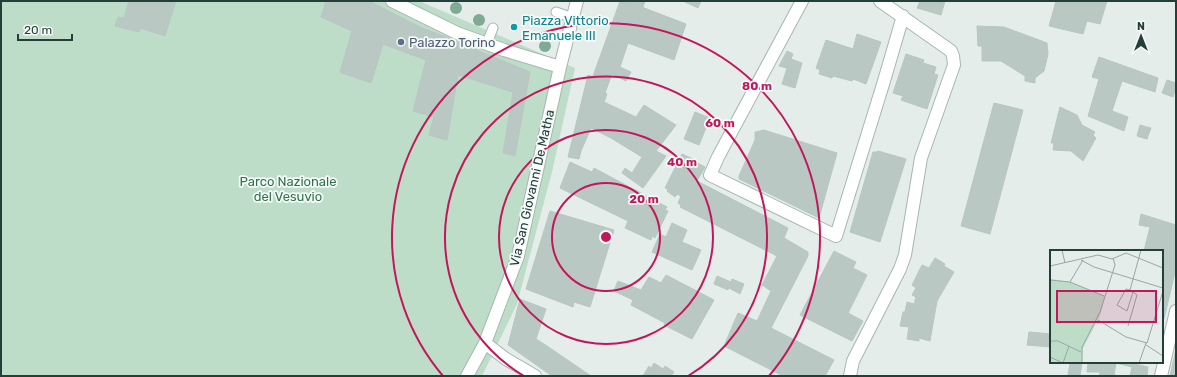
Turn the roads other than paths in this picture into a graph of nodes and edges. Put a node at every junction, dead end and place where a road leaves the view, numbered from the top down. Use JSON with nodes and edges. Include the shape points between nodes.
{"nodes":[{"id":1,"x":392,"y":1,"type":"edge"},
{"id":2,"x":577,"y":1,"type":"edge"},
{"id":3,"x":802,"y":1,"type":"edge"},
{"id":4,"x":880,"y":1,"type":"edge"},
{"id":5,"x":556,"y":12,"type":"dead end"},
{"id":6,"x":903,"y":16,"type":"junction"},
{"id":7,"x":573,"y":18,"type":"junction"},
{"id":8,"x":493,"y":28,"type":"dead end"},
{"id":9,"x":487,"y":44,"type":"junction"},
{"id":10,"x":560,"y":67,"type":"junction"},
{"id":11,"x":1176,"y":311,"type":"edge"},
{"id":12,"x":485,"y":343,"type":"junction"},
{"id":13,"x":467,"y":376,"type":"edge"},
{"id":14,"x":535,"y":376,"type":"edge"},
{"id":15,"x":850,"y":376,"type":"edge"},
{"id":16,"x":1161,"y":376,"type":"edge"}],
"edges":[{"from":1,"to":9,"type":"street","via":[[457,33]]},
{"from":2,"to":7,"type":"street","name":"Via San Giovanni De Matha"},
{"from":3,"to":6,"type":"street","via":[[710,175],[836,236]]},
{"from":4,"to":6,"type":"street"},
{"from":5,"to":7,"type":"lane"},
{"from":6,"to":15,"type":"street","via":[[951,51],[954,65],[921,158],[905,255],[853,361]]},
{"from":7,"to":10,"type":"street","name":"Via San Giovanni De Matha"},
{"from":8,"to":9,"type":"lane"},
{"from":9,"to":10,"type":"street"},
{"from":10,"to":12,"type":"street","name":"Via San Giovanni De Matha","via":[[518,256]]},
{"from":11,"to":16,"type":"street"},
{"from":12,"to":13,"type":"street","name":"Via San Giovanni De Matha"},
{"from":12,"to":14,"type":"street"}]}
